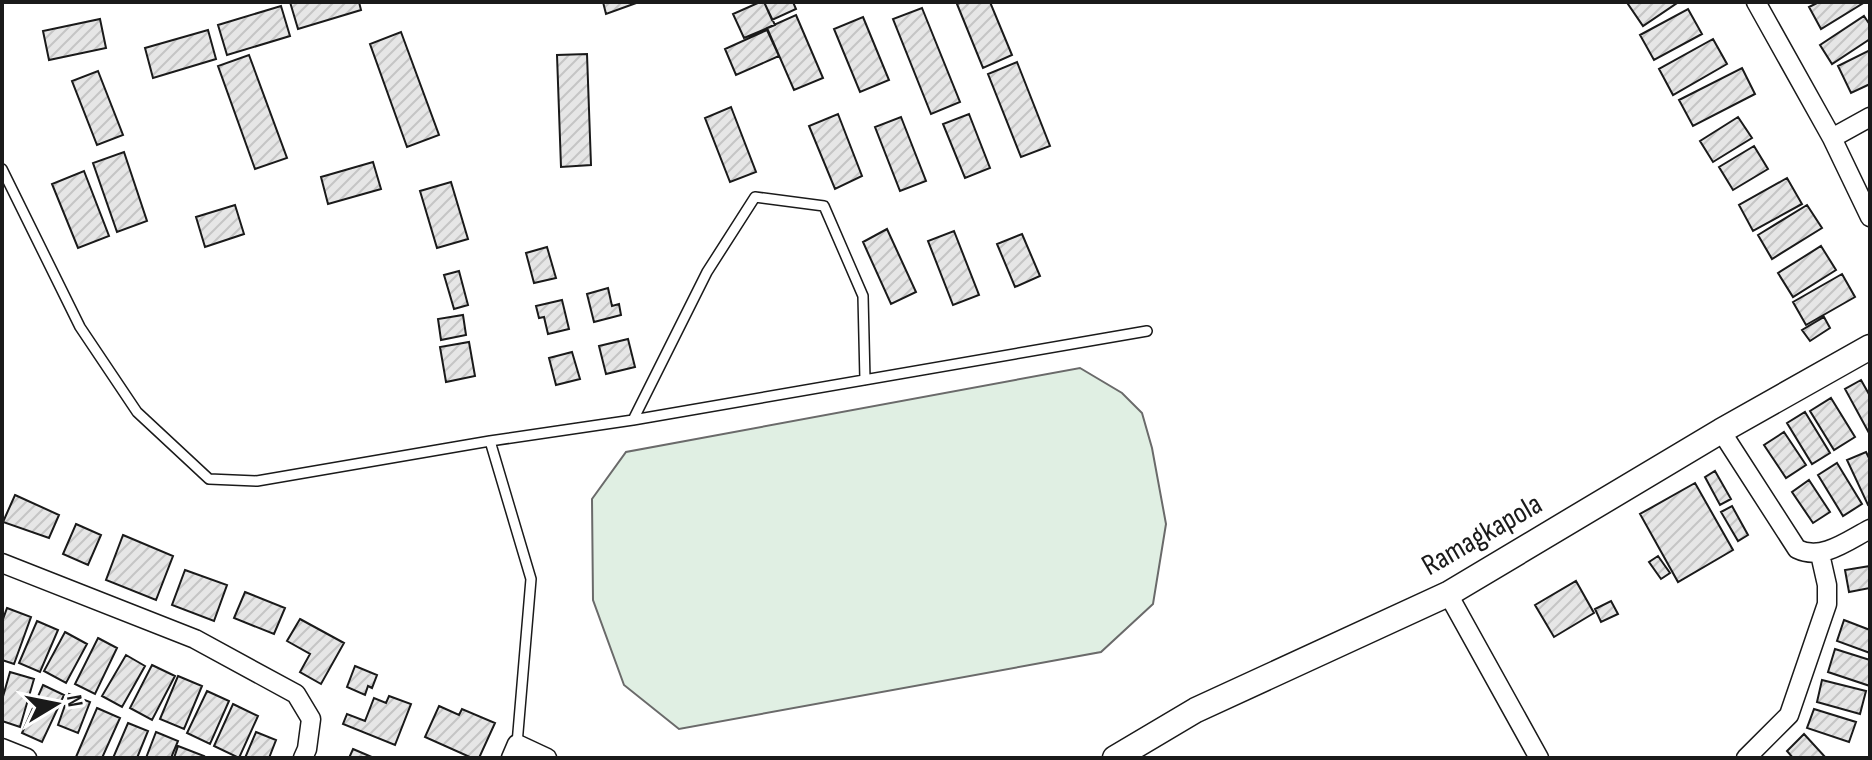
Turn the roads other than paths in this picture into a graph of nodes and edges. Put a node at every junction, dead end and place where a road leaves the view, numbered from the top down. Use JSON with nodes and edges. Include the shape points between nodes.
{"nodes":[{"id":1,"x":1756,"y":2,"type":"edge"},
{"id":2,"x":1870,"y":117,"type":"edge"},
{"id":3,"x":1832,"y":138,"type":"junction"},
{"id":4,"x":2,"y":169,"type":"edge"},
{"id":5,"x":1870,"y":217,"type":"edge"},
{"id":6,"x":1147,"y":331,"type":"dead end"},
{"id":7,"x":1870,"y":347,"type":"edge"},
{"id":8,"x":865,"y":380,"type":"junction"},
{"id":9,"x":633,"y":420,"type":"junction"},
{"id":10,"x":1721,"y":431,"type":"junction"},
{"id":11,"x":490,"y":441,"type":"junction"},
{"id":12,"x":1870,"y":529,"type":"edge"},
{"id":13,"x":1820,"y":554,"type":"junction"},
{"id":14,"x":2,"y":563,"type":"edge"},
{"id":15,"x":1448,"y":594,"type":"junction"},
{"id":16,"x":2,"y":748,"type":"edge"},
{"id":17,"x":514,"y":751,"type":"edge"},
{"id":18,"x":27,"y":758,"type":"edge"},
{"id":19,"x":303,"y":758,"type":"edge"},
{"id":20,"x":547,"y":758,"type":"edge"},
{"id":21,"x":1115,"y":758,"type":"edge"},
{"id":22,"x":1539,"y":758,"type":"edge"},
{"id":23,"x":1746,"y":758,"type":"edge"}],
"edges":[{"from":1,"to":3,"type":"street"},
{"from":2,"to":3,"type":"street"},
{"from":3,"to":5,"type":"street"},
{"from":4,"to":11,"type":"lane","via":[[80,327],[137,412],[209,479],[257,481]]},
{"from":6,"to":8,"type":"lane"},
{"from":7,"to":10,"type":"street","name":"Ramagkapola"},
{"from":8,"to":9,"type":"lane"},
{"from":8,"to":9,"type":"lane","via":[[863,296],[824,206],[755,197],[707,272]]},
{"from":9,"to":11,"type":"lane"},
{"from":10,"to":13,"type":"street","via":[[1797,549]]},
{"from":10,"to":15,"type":"street","name":"Ramagkapola"},
{"from":11,"to":17,"type":"lane","via":[[531,579]]},
{"from":12,"to":13,"type":"street"},
{"from":13,"to":23,"type":"street","via":[[1827,604],[1789,715]]},
{"from":14,"to":19,"type":"street","via":[[195,639],[296,694],[311,719]]},
{"from":15,"to":21,"type":"street","name":"Ramagkapola","via":[[1196,710]]},
{"from":15,"to":22,"type":"street"},
{"from":16,"to":18,"type":"street"},
{"from":17,"to":20,"type":"street"}]}
